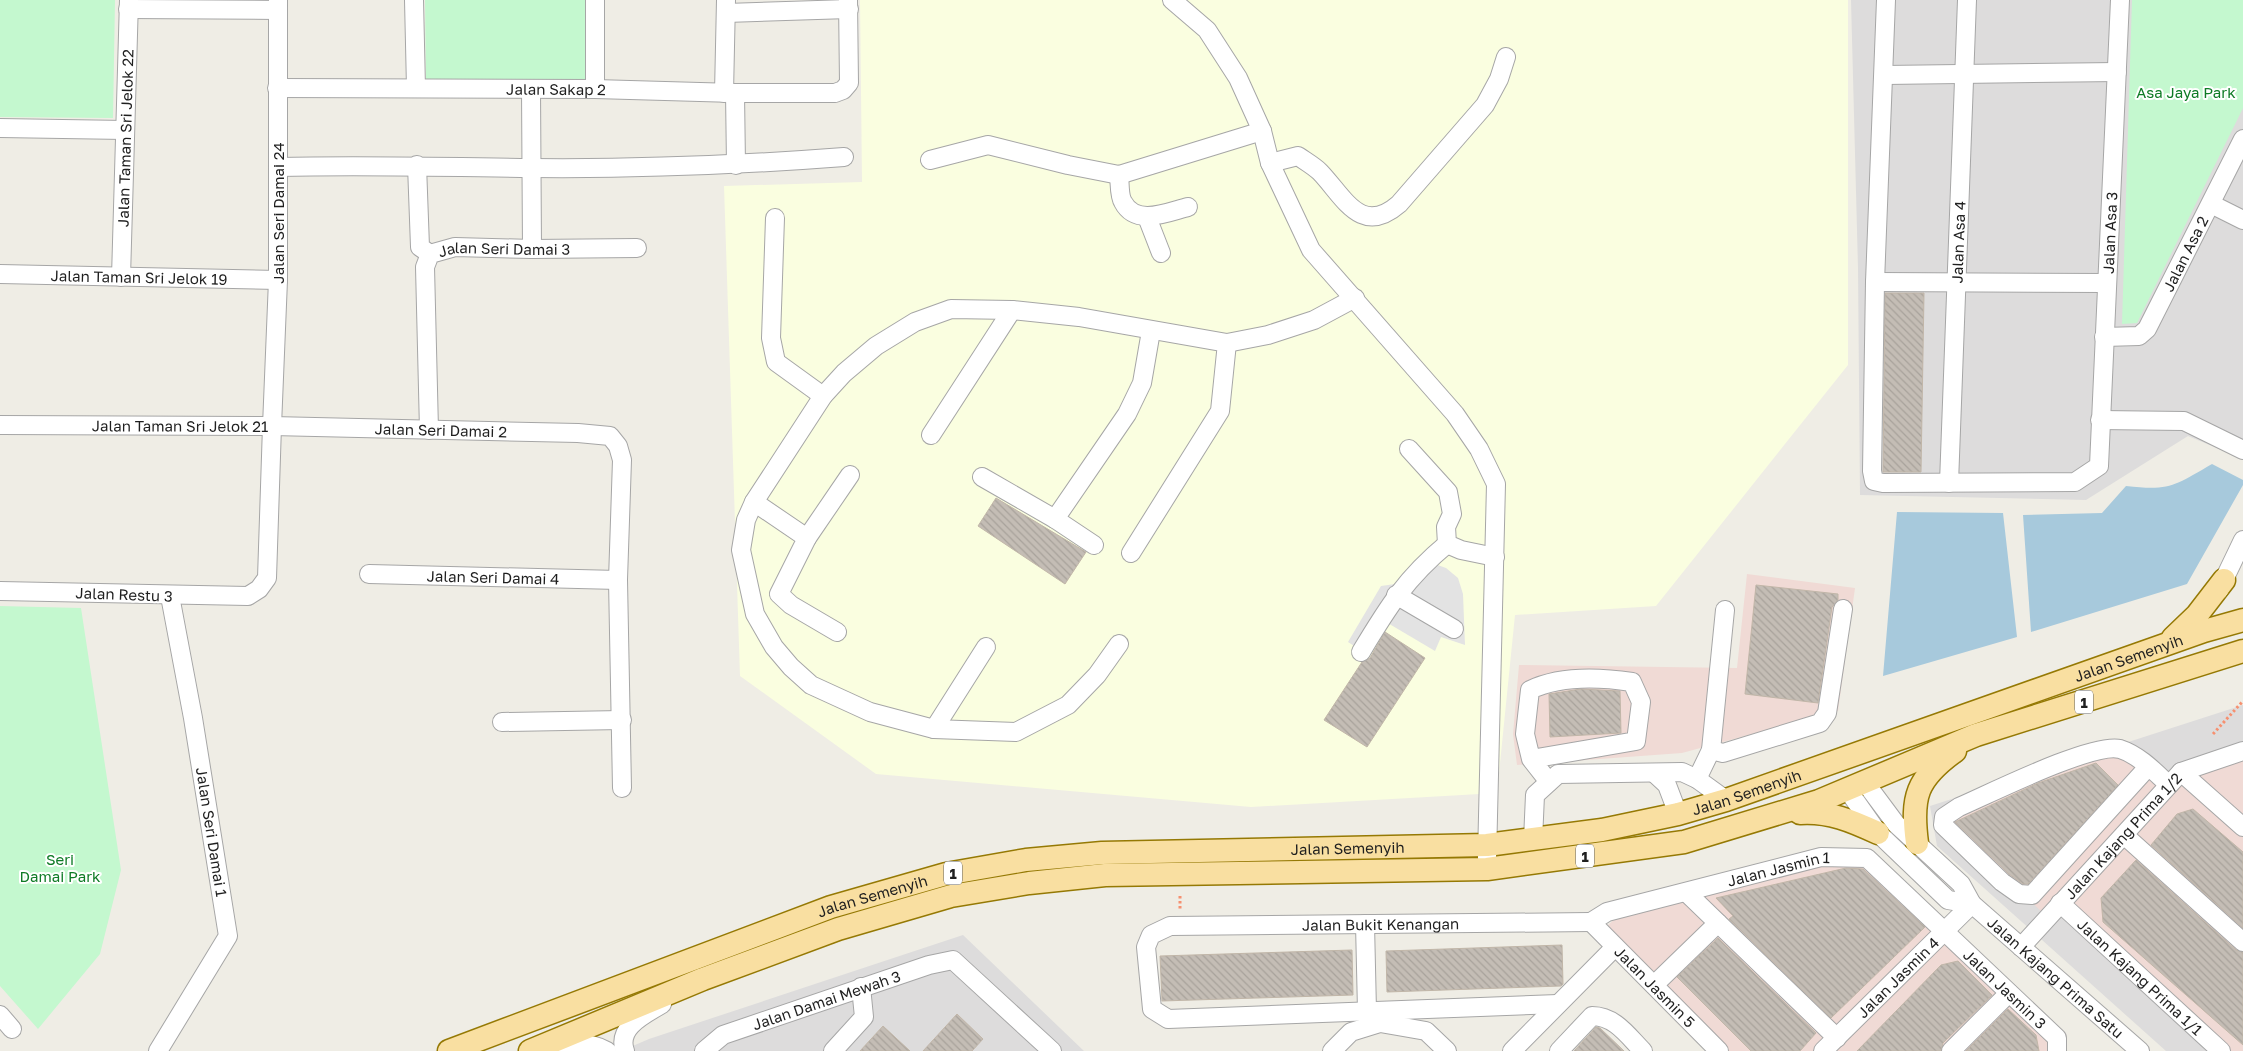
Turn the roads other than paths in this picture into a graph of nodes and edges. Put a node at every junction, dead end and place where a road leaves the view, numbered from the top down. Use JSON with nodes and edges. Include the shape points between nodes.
{"nodes":[{"id":1,"x":414,"y":0,"type":"edge"},
{"id":2,"x":594,"y":0,"type":"edge"},
{"id":3,"x":1172,"y":0,"type":"edge"},
{"id":4,"x":1886,"y":0,"type":"edge"},
{"id":5,"x":1967,"y":0,"type":"edge"},
{"id":6,"x":2120,"y":0,"type":"edge"},
{"id":7,"x":128,"y":4,"type":"edge"},
{"id":8,"x":278,"y":5,"type":"edge"},
{"id":9,"x":849,"y":5,"type":"edge"},
{"id":10,"x":726,"y":6,"type":"edge"},
{"id":11,"x":1506,"y":57,"type":"dead end"},
{"id":12,"x":2117,"y":72,"type":"junction"},
{"id":13,"x":1964,"y":74,"type":"junction"},
{"id":14,"x":1885,"y":75,"type":"junction"},
{"id":15,"x":278,"y":88,"type":"junction"},
{"id":16,"x":416,"y":88,"type":"junction"},
{"id":17,"x":531,"y":88,"type":"junction"},
{"id":18,"x":595,"y":89,"type":"junction"},
{"id":19,"x":730,"y":93,"type":"junction"},
{"id":20,"x":0,"y":128,"type":"edge"},
{"id":21,"x":125,"y":130,"type":"junction"},
{"id":22,"x":1262,"y":130,"type":"junction"},
{"id":23,"x":2243,"y":139,"type":"edge"},
{"id":24,"x":844,"y":157,"type":"dead end"},
{"id":25,"x":930,"y":160,"type":"dead end"},
{"id":26,"x":1270,"y":163,"type":"junction"},
{"id":27,"x":417,"y":165,"type":"junction"},
{"id":28,"x":736,"y":165,"type":"junction"},
{"id":29,"x":278,"y":167,"type":"junction"},
{"id":30,"x":532,"y":168,"type":"junction"},
{"id":31,"x":1119,"y":175,"type":"junction"},
{"id":32,"x":2211,"y":204,"type":"junction"},
{"id":33,"x":1188,"y":207,"type":"dead end"},
{"id":34,"x":1147,"y":217,"type":"junction"},
{"id":35,"x":775,"y":218,"type":"dead end"},
{"id":36,"x":2243,"y":220,"type":"edge"},
{"id":37,"x":637,"y":248,"type":"dead end"},
{"id":38,"x":532,"y":249,"type":"junction"},
{"id":39,"x":1161,"y":253,"type":"dead end"},
{"id":40,"x":430,"y":254,"type":"junction"},
{"id":41,"x":0,"y":274,"type":"edge"},
{"id":42,"x":122,"y":277,"type":"junction"},
{"id":43,"x":278,"y":280,"type":"junction"},
{"id":44,"x":1875,"y":282,"type":"junction"},
{"id":45,"x":1955,"y":282,"type":"junction"},
{"id":46,"x":2107,"y":283,"type":"junction"},
{"id":47,"x":1355,"y":298,"type":"junction"},
{"id":48,"x":1012,"y":310,"type":"junction"},
{"id":49,"x":1151,"y":331,"type":"junction"},
{"id":50,"x":2104,"y":337,"type":"junction"},
{"id":51,"x":1227,"y":343,"type":"junction"},
{"id":52,"x":823,"y":396,"type":"junction"},
{"id":53,"x":2100,"y":420,"type":"junction"},
{"id":54,"x":0,"y":425,"type":"edge"},
{"id":55,"x":272,"y":426,"type":"junction"},
{"id":56,"x":428,"y":430,"type":"junction"},
{"id":57,"x":931,"y":435,"type":"dead end"},
{"id":58,"x":1408,"y":449,"type":"dead end"},
{"id":59,"x":2243,"y":450,"type":"edge"},
{"id":60,"x":850,"y":475,"type":"dead end"},
{"id":61,"x":982,"y":476,"type":"dead end"},
{"id":62,"x":1949,"y":483,"type":"junction"},
{"id":63,"x":754,"y":502,"type":"junction"},
{"id":64,"x":1055,"y":519,"type":"junction"},
{"id":65,"x":807,"y":538,"type":"junction"},
{"id":66,"x":2243,"y":540,"type":"edge"},
{"id":67,"x":1447,"y":544,"type":"junction"},
{"id":68,"x":1094,"y":545,"type":"dead end"},
{"id":69,"x":1131,"y":553,"type":"dead end"},
{"id":70,"x":1494,"y":557,"type":"junction"},
{"id":71,"x":369,"y":574,"type":"dead end"},
{"id":72,"x":618,"y":580,"type":"junction"},
{"id":73,"x":2224,"y":580,"type":"junction"},
{"id":74,"x":0,"y":591,"type":"edge"},
{"id":75,"x":1396,"y":595,"type":"junction"},
{"id":76,"x":170,"y":596,"type":"junction"},
{"id":77,"x":248,"y":596,"type":"joint"},
{"id":78,"x":1843,"y":609,"type":"dead end"},
{"id":79,"x":1725,"y":610,"type":"dead end"},
{"id":80,"x":1454,"y":629,"type":"dead end"},
{"id":81,"x":2204,"y":631,"type":"junction"},
{"id":82,"x":2239,"y":631,"type":"edge"},
{"id":83,"x":837,"y":632,"type":"dead end"},
{"id":84,"x":1119,"y":644,"type":"dead end"},
{"id":85,"x":986,"y":647,"type":"dead end"},
{"id":86,"x":2155,"y":650,"type":"junction"},
{"id":87,"x":1361,"y":652,"type":"dead end"},
{"id":88,"x":622,"y":720,"type":"junction"},
{"id":89,"x":502,"y":722,"type":"dead end"},
{"id":90,"x":934,"y":730,"type":"junction"},
{"id":91,"x":1976,"y":735,"type":"junction"},
{"id":92,"x":1882,"y":744,"type":"junction"},
{"id":93,"x":1711,"y":750,"type":"junction"},
{"id":94,"x":2243,"y":751,"type":"edge"},
{"id":95,"x":1531,"y":759,"type":"junction"},
{"id":96,"x":1817,"y":767,"type":"junction"},
{"id":97,"x":2148,"y":767,"type":"junction"},
{"id":98,"x":1654,"y":773,"type":"junction"},
{"id":99,"x":2175,"y":778,"type":"junction"},
{"id":100,"x":1697,"y":779,"type":"junction"},
{"id":101,"x":1549,"y":782,"type":"junction"},
{"id":102,"x":1855,"y":782,"type":"junction"},
{"id":103,"x":622,"y":788,"type":"dead end"},
{"id":104,"x":1726,"y":800,"type":"junction"},
{"id":105,"x":1678,"y":814,"type":"junction"},
{"id":106,"x":1768,"y":817,"type":"junction"},
{"id":107,"x":2243,"y":827,"type":"edge"},
{"id":108,"x":1878,"y":832,"type":"junction"},
{"id":109,"x":2124,"y":835,"type":"junction"},
{"id":110,"x":1533,"y":840,"type":"junction"},
{"id":111,"x":1917,"y":843,"type":"junction"},
{"id":112,"x":1487,"y":844,"type":"junction"},
{"id":113,"x":1487,"y":869,"type":"junction"},
{"id":114,"x":1687,"y":892,"type":"junction"},
{"id":115,"x":2060,"y":903,"type":"junction"},
{"id":116,"x":1972,"y":904,"type":"junction"},
{"id":117,"x":1591,"y":922,"type":"junction"},
{"id":118,"x":1718,"y":923,"type":"junction"},
{"id":119,"x":1365,"y":924,"type":"junction"},
{"id":120,"x":1944,"y":932,"type":"junction"},
{"id":121,"x":2243,"y":942,"type":"edge"},
{"id":122,"x":2021,"y":946,"type":"junction"},
{"id":123,"x":1615,"y":947,"type":"junction"},
{"id":124,"x":703,"y":979,"type":"junction"},
{"id":125,"x":1654,"y":985,"type":"junction"},
{"id":126,"x":861,"y":987,"type":"junction"},
{"id":127,"x":2009,"y":993,"type":"junction"},
{"id":128,"x":1558,"y":1004,"type":"junction"},
{"id":129,"x":1367,"y":1012,"type":"junction"},
{"id":130,"x":0,"y":1015,"type":"edge"},
{"id":131,"x":12,"y":1029,"type":"dead end"},
{"id":132,"x":1836,"y":1038,"type":"junction"},
{"id":133,"x":1044,"y":1048,"type":"edge"},
{"id":134,"x":1441,"y":1049,"type":"edge"},
{"id":135,"x":2134,"y":1049,"type":"edge"},
{"id":136,"x":158,"y":1051,"type":"edge"},
{"id":137,"x":449,"y":1051,"type":"edge"},
{"id":138,"x":530,"y":1051,"type":"edge"},
{"id":139,"x":608,"y":1051,"type":"edge"},
{"id":140,"x":625,"y":1051,"type":"edge"},
{"id":141,"x":704,"y":1051,"type":"edge"},
{"id":142,"x":833,"y":1051,"type":"edge"},
{"id":143,"x":1332,"y":1051,"type":"edge"},
{"id":144,"x":1512,"y":1051,"type":"edge"},
{"id":145,"x":1559,"y":1051,"type":"edge"},
{"id":146,"x":1643,"y":1051,"type":"edge"},
{"id":147,"x":1719,"y":1051,"type":"edge"},
{"id":148,"x":1824,"y":1051,"type":"edge"},
{"id":149,"x":1951,"y":1051,"type":"edge"},
{"id":150,"x":2057,"y":1051,"type":"edge"},
{"id":151,"x":2221,"y":1051,"type":"edge"}],
"edges":[{"from":1,"to":16,"type":"street"},
{"from":2,"to":18,"type":"street"},
{"from":3,"to":22,"type":"street","via":[[1207,30],[1238,78]]},
{"from":4,"to":14,"type":"street"},
{"from":5,"to":13,"type":"street","name":"Jalan Asa 4"},
{"from":6,"to":12,"type":"street","name":"Jalan Asa 3"},
{"from":7,"to":8,"type":"street"},
{"from":7,"to":21,"type":"street","name":"Jalan Taman Sri Jelok 22"},
{"from":8,"to":15,"type":"street","name":"Jalan Seri Damai 24"},
{"from":9,"to":10,"type":"street"},
{"from":9,"to":19,"type":"street","name":"Jalan Sakap 2","via":[[849,83],[844,90],[835,93]]},
{"from":10,"to":19,"type":"street"},
{"from":11,"to":26,"type":"street","via":[[1485,106],[1388,214],[1374,218],[1350,208],[1319,171],[1298,156]]},
{"from":12,"to":13,"type":"street"},
{"from":12,"to":46,"type":"street","name":"Jalan Asa 3"},
{"from":13,"to":14,"type":"street"},
{"from":13,"to":45,"type":"street","name":"Jalan Asa 4"},
{"from":14,"to":44,"type":"street"},
{"from":15,"to":16,"type":"street","name":"Jalan Sakap 2"},
{"from":15,"to":29,"type":"street","name":"Jalan Seri Damai 24"},
{"from":16,"to":17,"type":"street","name":"Jalan Sakap 2"},
{"from":17,"to":18,"type":"street","name":"Jalan Sakap 2"},
{"from":17,"to":30,"type":"street"},
{"from":18,"to":19,"type":"street","name":"Jalan Sakap 2"},
{"from":19,"to":28,"type":"street"},
{"from":20,"to":21,"type":"street"},
{"from":21,"to":42,"type":"street","name":"Jalan Taman Sri Jelok 22"},
{"from":22,"to":26,"type":"street"},
{"from":22,"to":31,"type":"street"},
{"from":23,"to":32,"type":"street","name":"Jalan Asa 2"},
{"from":24,"to":28,"type":"street"},
{"from":25,"to":31,"type":"street","via":[[988,145],[1068,166]]},
{"from":26,"to":47,"type":"street","via":[[1311,250]]},
{"from":27,"to":29,"type":"street"},
{"from":27,"to":30,"type":"street"},
{"from":27,"to":40,"type":"street","via":[[420,247]]},
{"from":28,"to":30,"type":"street"},
{"from":29,"to":43,"type":"street","name":"Jalan Seri Damai 24"},
{"from":30,"to":38,"type":"street"},
{"from":31,"to":34,"type":"street","via":[[1123,202],[1134,213]]},
{"from":32,"to":36,"type":"street"},
{"from":32,"to":50,"type":"street","name":"Jalan Asa 2","via":[[2148,329],[2138,336]]},
{"from":33,"to":34,"type":"street"},
{"from":34,"to":39,"type":"street"},
{"from":35,"to":52,"type":"street","via":[[771,338],[776,362]]},
{"from":37,"to":38,"type":"street","name":"Jalan Seri Damai 3"},
{"from":38,"to":40,"type":"street","name":"Jalan Seri Damai 3","via":[[455,247]]},
{"from":40,"to":56,"type":"street","name":"Jalan Seri Damai 3","via":[[425,267]]},
{"from":41,"to":42,"type":"street","name":"Jalan Taman Sri Jelok 19"},
{"from":42,"to":43,"type":"street","name":"Jalan Taman Sri Jelok 19"},
{"from":43,"to":55,"type":"street","name":"Jalan Seri Damai 24"},
{"from":44,"to":45,"type":"street"},
{"from":44,"to":62,"type":"street","via":[[1874,480],[1883,483]]},
{"from":45,"to":46,"type":"street"},
{"from":45,"to":62,"type":"street","name":"Jalan Asa 4"},
{"from":46,"to":50,"type":"street","name":"Jalan Asa 3"},
{"from":47,"to":51,"type":"street","via":[[1314,320],[1268,335]]},
{"from":47,"to":70,"type":"street","via":[[1455,414],[1479,449],[1496,484]]},
{"from":48,"to":49,"type":"street","via":[[1079,317]]},
{"from":48,"to":52,"type":"street","via":[[951,309],[915,322],[876,346]]},
{"from":48,"to":57,"type":"street"},
{"from":49,"to":51,"type":"street"},
{"from":49,"to":64,"type":"street","via":[[1142,383],[1127,414]]},
{"from":50,"to":53,"type":"street","name":"Jalan Asa 3"},
{"from":51,"to":69,"type":"street","via":[[1220,412]]},
{"from":52,"to":63,"type":"street"},
{"from":53,"to":59,"type":"street","via":[[2184,422]]},
{"from":53,"to":62,"type":"street","name":"Jalan Asa 3","via":[[2099,466],[2075,482]]},
{"from":54,"to":55,"type":"street","name":"Jalan Taman Sri Jelok 21"},
{"from":55,"to":56,"type":"street","name":"Jalan Seri Damai 2"},
{"from":55,"to":77,"type":"street","name":"Jalan Taman Sri Jelok 21","via":[[267,578]]},
{"from":56,"to":72,"type":"street","name":"Jalan Seri Damai 2","via":[[610,436],[618,446],[622,460]]},
{"from":58,"to":67,"type":"street","via":[[1448,492],[1452,514],[1446,527]]},
{"from":60,"to":65,"type":"street"},
{"from":61,"to":64,"type":"street"},
{"from":63,"to":65,"type":"street"},
{"from":63,"to":90,"type":"street","via":[[746,520],[741,550],[755,614],[774,647],[811,685],[870,712]]},
{"from":64,"to":68,"type":"street"},
{"from":65,"to":83,"type":"street","via":[[780,594]]},
{"from":66,"to":73,"type":"street"},
{"from":67,"to":70,"type":"street"},
{"from":67,"to":75,"type":"street","via":[[1424,563]]},
{"from":70,"to":112,"type":"street"},
{"from":71,"to":72,"type":"street","name":"Jalan Seri Damai 4"},
{"from":72,"to":88,"type":"street"},
{"from":73,"to":81,"type":"street"},
{"from":73,"to":86,"type":"main road","via":[[2179,634]]},
{"from":74,"to":76,"type":"street","name":"Jalan Restu 3"},
{"from":75,"to":80,"type":"street"},
{"from":75,"to":87,"type":"street"},
{"from":76,"to":77,"type":"street","name":"Jalan Restu 3"},
{"from":76,"to":136,"type":"street","name":"Jalan Seri Damai 1","via":[[228,936]]},
{"from":78,"to":93,"type":"street","via":[[1827,713],[1820,723],[1723,753]]},
{"from":79,"to":93,"type":"street"},
{"from":81,"to":82,"type":"main road","name":"Jalan Semenyih","number":"1"},
{"from":81,"to":86,"type":"main road","name":"Jalan Semenyih","number":"1"},
{"from":82,"to":91,"type":"main road","name":"Jalan Semenyih","number":"1","via":[[2192,668]]},
{"from":84,"to":90,"type":"street","via":[[1097,675],[1068,705],[1016,732]]},
{"from":85,"to":90,"type":"street"},
{"from":86,"to":92,"type":"main road","name":"Jalan Semenyih","number":"1"},
{"from":88,"to":89,"type":"street"},
{"from":88,"to":103,"type":"street"},
{"from":91,"to":102,"type":"main road","name":"Jalan Semenyih","number":"1"},
{"from":91,"to":111,"type":"main road","via":[[1944,759],[1922,782],[1914,816]]},
{"from":92,"to":96,"type":"main road","name":"Jalan Semenyih","number":"1"},
{"from":92,"to":102,"type":"main road"},
{"from":93,"to":100,"type":"street"},
{"from":94,"to":99,"type":"street","name":"Jalan Kajang Prima 1/2"},
{"from":95,"to":95,"type":"street","via":[[1526,734],[1530,690],[1547,682],[1602,678],[1632,682],[1641,702],[1636,741]]},
{"from":95,"to":101,"type":"street"},
{"from":96,"to":102,"type":"main road"},
{"from":96,"to":104,"type":"main road","name":"Jalan Semenyih","number":"1"},
{"from":97,"to":97,"type":"street","via":[[2032,895],[2019,894],[2007,886],[1943,825],[1944,817],[1952,810],[2090,752],[2119,749]]},
{"from":97,"to":99,"type":"street"},
{"from":98,"to":100,"type":"street","via":[[1682,772]]},
{"from":98,"to":101,"type":"street","via":[[1558,774]]},
{"from":98,"to":105,"type":"street","via":[[1667,785]]},
{"from":99,"to":107,"type":"street"},
{"from":99,"to":109,"type":"street","name":"Jalan Kajang Prima 1/2"},
{"from":100,"to":104,"type":"street"},
{"from":101,"to":110,"type":"street","via":[[1535,795]]},
{"from":102,"to":106,"type":"main road","name":"Jalan Semenyih","number":"1","via":[[1819,802]]},
{"from":102,"to":108,"type":"street"},
{"from":102,"to":111,"type":"street","name":"Jalan Kajang Prima Satu"},
{"from":104,"to":105,"type":"main road","name":"Jalan Semenyih","number":"1"},
{"from":105,"to":110,"type":"main road","name":"Jalan Semenyih","number":"1"},
{"from":106,"to":108,"type":"main road","via":[[1805,812],[1830,814]]},
{"from":106,"to":113,"type":"main road","name":"Jalan Semenyih","number":"1","via":[[1684,842]]},
{"from":108,"to":116,"type":"street","via":[[1948,900]]},
{"from":109,"to":115,"type":"street","name":"Jalan Kajang Prima 1/2"},
{"from":109,"to":121,"type":"street"},
{"from":110,"to":112,"type":"main road","name":"Jalan Semenyih","number":"1"},
{"from":111,"to":116,"type":"street","name":"Jalan Kajang Prima Satu","via":[[1961,884]]},
{"from":112,"to":113,"type":"street"},
{"from":112,"to":137,"type":"main road","name":"Jalan Semenyih","number":"1","via":[[1102,852],[1026,860],[946,874],[831,906]]},
{"from":113,"to":124,"type":"main road","name":"Jalan Semenyih","number":"1","via":[[1105,875],[1029,883],[950,896],[838,929]]},
{"from":114,"to":117,"type":"street","name":"Jalan Jasmin 1","via":[[1607,912]]},
{"from":114,"to":118,"type":"street"},
{"from":114,"to":120,"type":"street","name":"Jalan Jasmin 1","via":[[1822,857],[1867,858]]},
{"from":115,"to":122,"type":"street","name":"Jalan Kajang Prima 1/2"},
{"from":115,"to":151,"type":"street","name":"Jalan Kajang Prima 1/1"},
{"from":116,"to":120,"type":"street","name":"Jalan Jasmin 4"},
{"from":116,"to":122,"type":"street","name":"Jalan Kajang Prima Satu"},
{"from":117,"to":119,"type":"street","name":"Jalan Bukit Kenangan"},
{"from":117,"to":123,"type":"street","name":"Jalan Jasmin 5"},
{"from":118,"to":125,"type":"street"},
{"from":118,"to":132,"type":"street"},
{"from":119,"to":129,"type":"street"},
{"from":119,"to":129,"type":"street","name":"Jalan Bukit Kenangan","via":[[1170,926],[1152,935],[1146,947],[1152,1009],[1168,1019]]},
{"from":120,"to":127,"type":"street","name":"Jalan Jasmin 3"},
{"from":120,"to":132,"type":"street","name":"Jalan Jasmin 4"},
{"from":122,"to":135,"type":"street","name":"Jalan Kajang Prima Satu"},
{"from":123,"to":125,"type":"street","name":"Jalan Jasmin 5"},
{"from":123,"to":128,"type":"street"},
{"from":124,"to":138,"type":"main road","name":"Jalan Semenyih","number":"1"},
{"from":124,"to":140,"type":"street","via":[[634,1022],[623,1038]]},
{"from":125,"to":147,"type":"street","name":"Jalan Jasmin 5"},
{"from":126,"to":133,"type":"street","name":"Jalan Damai Mewah 3","via":[[929,964],[953,960]]},
{"from":126,"to":141,"type":"street","name":"Jalan Damai Mewah 3","via":[[723,1035]]},
{"from":126,"to":142,"type":"street","via":[[864,1017]]},
{"from":127,"to":149,"type":"street"},
{"from":127,"to":150,"type":"street","name":"Jalan Jasmin 3","via":[[2058,1038]]},
{"from":128,"to":129,"type":"street"},
{"from":128,"to":144,"type":"street"},
{"from":130,"to":131,"type":"street"},
{"from":132,"to":148,"type":"street","name":"Jalan Jasmin 4"},
{"from":134,"to":143,"type":"street","via":[[1426,1031],[1380,1023],[1351,1032]]},
{"from":138,"to":139,"type":"street","via":[[580,1043]]},
{"from":145,"to":146,"type":"street","via":[[1592,1016],[1604,1016],[1614,1021]]}]}
